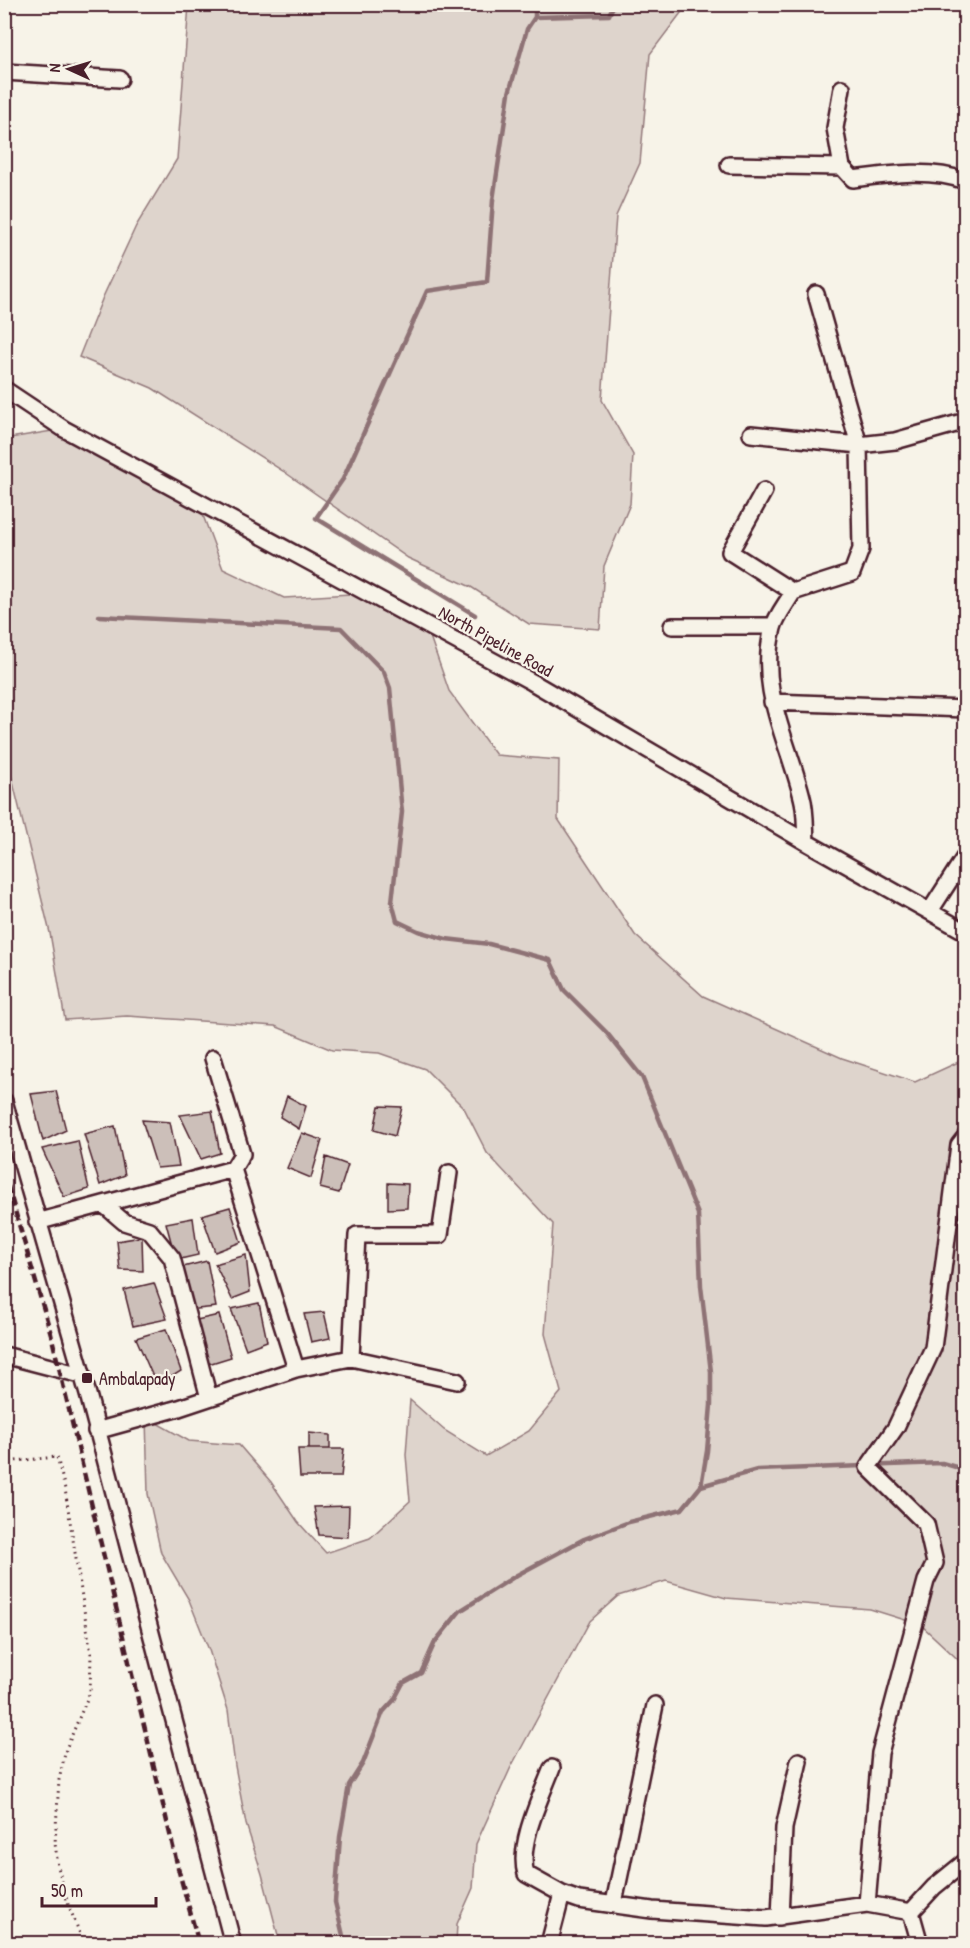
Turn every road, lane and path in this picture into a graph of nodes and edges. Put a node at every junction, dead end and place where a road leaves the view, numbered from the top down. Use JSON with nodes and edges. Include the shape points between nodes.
{"nodes":[{"id":1,"x":4,"y":72,"type":"edge"},
{"id":2,"x":120,"y":79,"type":"dead end"},
{"id":3,"x":842,"y":87,"type":"dead end"},
{"id":4,"x":729,"y":165,"type":"dead end"},
{"id":5,"x":842,"y":167,"type":"junction"},
{"id":6,"x":966,"y":181,"type":"edge"},
{"id":7,"x":816,"y":294,"type":"dead end"},
{"id":8,"x":4,"y":389,"type":"edge"},
{"id":9,"x":966,"y":421,"type":"edge"},
{"id":10,"x":751,"y":434,"type":"dead end"},
{"id":11,"x":859,"y":445,"type":"junction"},
{"id":12,"x":764,"y":491,"type":"dead end"},
{"id":13,"x":793,"y":592,"type":"junction"},
{"id":14,"x":672,"y":626,"type":"dead end"},
{"id":15,"x":773,"y":626,"type":"junction"},
{"id":16,"x":772,"y":702,"type":"junction"},
{"id":17,"x":966,"y":709,"type":"edge"},
{"id":18,"x":806,"y":842,"type":"junction"},
{"id":19,"x":966,"y":855,"type":"edge"},
{"id":20,"x":930,"y":911,"type":"junction"},
{"id":21,"x":966,"y":933,"type":"edge"},
{"id":22,"x":213,"y":1058,"type":"dead end"},
{"id":23,"x":4,"y":1101,"type":"edge"},
{"id":24,"x":966,"y":1136,"type":"edge"},
{"id":25,"x":233,"y":1169,"type":"junction"},
{"id":26,"x":449,"y":1173,"type":"dead end"},
{"id":27,"x":103,"y":1204,"type":"junction"},
{"id":28,"x":38,"y":1222,"type":"junction"},
{"id":29,"x":4,"y":1354,"type":"edge"},
{"id":30,"x":351,"y":1358,"type":"junction"},
{"id":31,"x":296,"y":1369,"type":"junction"},
{"id":32,"x":81,"y":1375,"type":"junction"},
{"id":33,"x":457,"y":1382,"type":"dead end"},
{"id":34,"x":209,"y":1398,"type":"junction"},
{"id":35,"x":96,"y":1431,"type":"junction"},
{"id":36,"x":4,"y":1462,"type":"edge"},
{"id":37,"x":655,"y":1705,"type":"dead end"},
{"id":38,"x":799,"y":1761,"type":"dead end"},
{"id":39,"x":552,"y":1768,"type":"dead end"},
{"id":40,"x":966,"y":1861,"type":"edge"},
{"id":41,"x":562,"y":1894,"type":"junction"},
{"id":42,"x":614,"y":1904,"type":"junction"},
{"id":43,"x":867,"y":1905,"type":"junction"},
{"id":44,"x":912,"y":1912,"type":"junction"},
{"id":45,"x":780,"y":1917,"type":"junction"},
{"id":46,"x":84,"y":1944,"type":"edge"},
{"id":47,"x":233,"y":1944,"type":"edge"},
{"id":48,"x":549,"y":1944,"type":"edge"},
{"id":49,"x":920,"y":1944,"type":"edge"}],
"edges":[{"from":1,"to":2,"type":"street"},
{"from":3,"to":5,"type":"street","via":[[835,128]]},
{"from":4,"to":5,"type":"street"},
{"from":5,"to":6,"type":"street","via":[[853,179],[948,174]]},
{"from":7,"to":11,"type":"street"},
{"from":8,"to":18,"type":"street","name":"North Pipeline Road","via":[[64,429],[532,682]]},
{"from":9,"to":11,"type":"street","via":[[895,441]]},
{"from":10,"to":11,"type":"street"},
{"from":11,"to":13,"type":"street","via":[[861,549],[852,573]]},
{"from":12,"to":13,"type":"street","via":[[730,552]]},
{"from":13,"to":15,"type":"street"},
{"from":14,"to":15,"type":"street"},
{"from":15,"to":16,"type":"street","via":[[767,664]]},
{"from":16,"to":17,"type":"street"},
{"from":16,"to":18,"type":"street","via":[[803,800]]},
{"from":18,"to":20,"type":"street","name":"North Pipeline Road"},
{"from":19,"to":20,"type":"street"},
{"from":20,"to":21,"type":"street","name":"North Pipeline Road"},
{"from":22,"to":25,"type":"street","via":[[242,1154]]},
{"from":23,"to":28,"type":"street"},
{"from":24,"to":43,"type":"street","via":[[959,1145],[933,1348],[896,1426],[868,1467],[926,1524],[935,1563],[926,1581],[880,1753]]},
{"from":25,"to":27,"type":"street"},
{"from":25,"to":31,"type":"street"},
{"from":26,"to":30,"type":"street","via":[[440,1235],[357,1235]]},
{"from":27,"to":28,"type":"street"},
{"from":27,"to":34,"type":"street","via":[[124,1222],[148,1230],[172,1258]]},
{"from":28,"to":32,"type":"street"},
{"from":29,"to":32,"type":"street"},
{"from":30,"to":31,"type":"street"},
{"from":30,"to":33,"type":"street"},
{"from":31,"to":34,"type":"street"},
{"from":32,"to":35,"type":"street"},
{"from":34,"to":35,"type":"street"},
{"from":35,"to":47,"type":"street"},
{"from":36,"to":46,"type":"path","via":[[57,1457],[65,1489],[91,1654],[90,1692],[66,1749],[59,1780],[55,1843],[68,1904]]},
{"from":37,"to":42,"type":"street"},
{"from":38,"to":45,"type":"street","via":[[784,1828]]},
{"from":39,"to":41,"type":"street","via":[[529,1833],[523,1863],[526,1874]]},
{"from":40,"to":44,"type":"street","via":[[934,1887]]},
{"from":41,"to":42,"type":"street"},
{"from":41,"to":48,"type":"street"},
{"from":42,"to":45,"type":"street","via":[[711,1915]]},
{"from":43,"to":44,"type":"street"},
{"from":43,"to":45,"type":"street"},
{"from":44,"to":49,"type":"street"}]}
